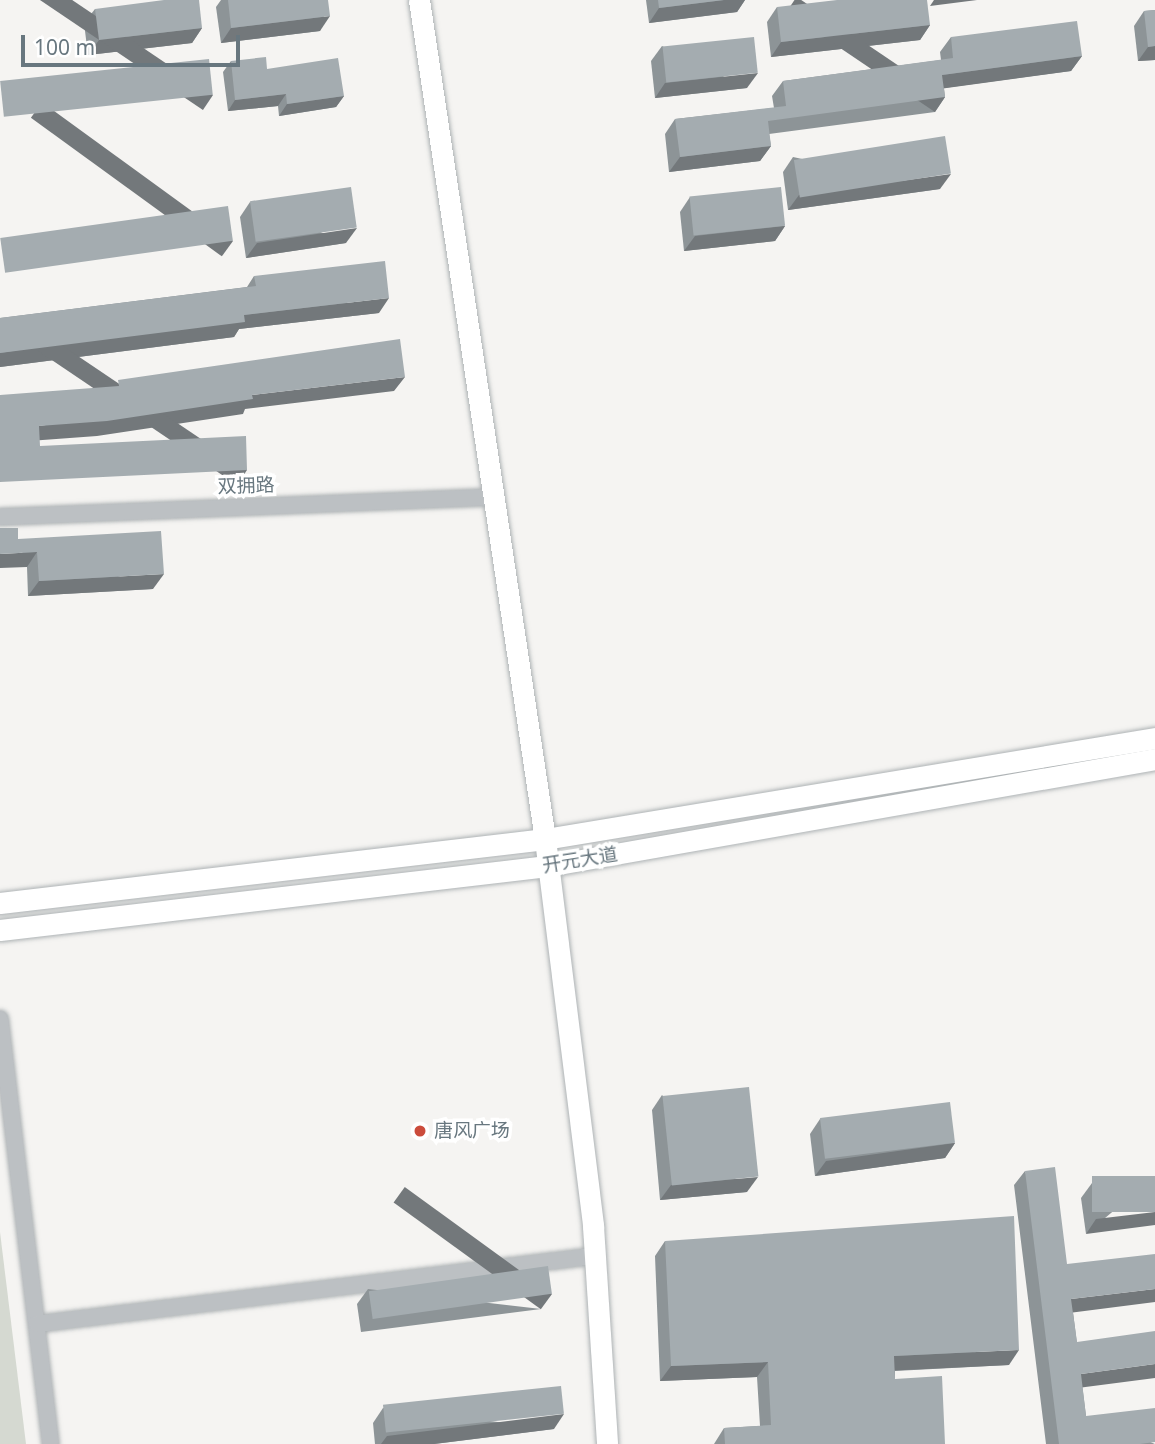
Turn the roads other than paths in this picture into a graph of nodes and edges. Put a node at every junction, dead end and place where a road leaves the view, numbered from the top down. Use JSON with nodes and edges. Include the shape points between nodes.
{"nodes":[{"id":1,"x":419,"y":0,"type":"edge"},
{"id":2,"x":494,"y":497,"type":"junction"},
{"id":3,"x":0,"y":517,"type":"edge"},
{"id":4,"x":1155,"y":738,"type":"edge"},
{"id":5,"x":1155,"y":759,"type":"edge"},
{"id":6,"x":545,"y":839,"type":"junction"},
{"id":7,"x":547,"y":866,"type":"junction"},
{"id":8,"x":0,"y":903,"type":"edge"},
{"id":9,"x":0,"y":930,"type":"edge"},
{"id":10,"x":0,"y":1019,"type":"edge"},
{"id":11,"x":594,"y":1256,"type":"junction"},
{"id":12,"x":37,"y":1324,"type":"junction"},
{"id":13,"x":51,"y":1444,"type":"edge"},
{"id":14,"x":607,"y":1444,"type":"edge"}],
"edges":[{"from":1,"to":2,"type":"main road"},
{"from":2,"to":3,"type":"street","name":"双拥路"},
{"from":2,"to":6,"type":"main road"},
{"from":4,"to":6,"type":"main road","name":"开元大道"},
{"from":5,"to":7,"type":"main road","name":"开元大道"},
{"from":6,"to":7,"type":"main road"},
{"from":6,"to":8,"type":"main road","name":"开元大道"},
{"from":7,"to":9,"type":"main road","name":"开元大道"},
{"from":7,"to":11,"type":"main road"},
{"from":10,"to":12,"type":"street"},
{"from":11,"to":12,"type":"street"},
{"from":11,"to":14,"type":"main road"},
{"from":12,"to":13,"type":"street"}]}
